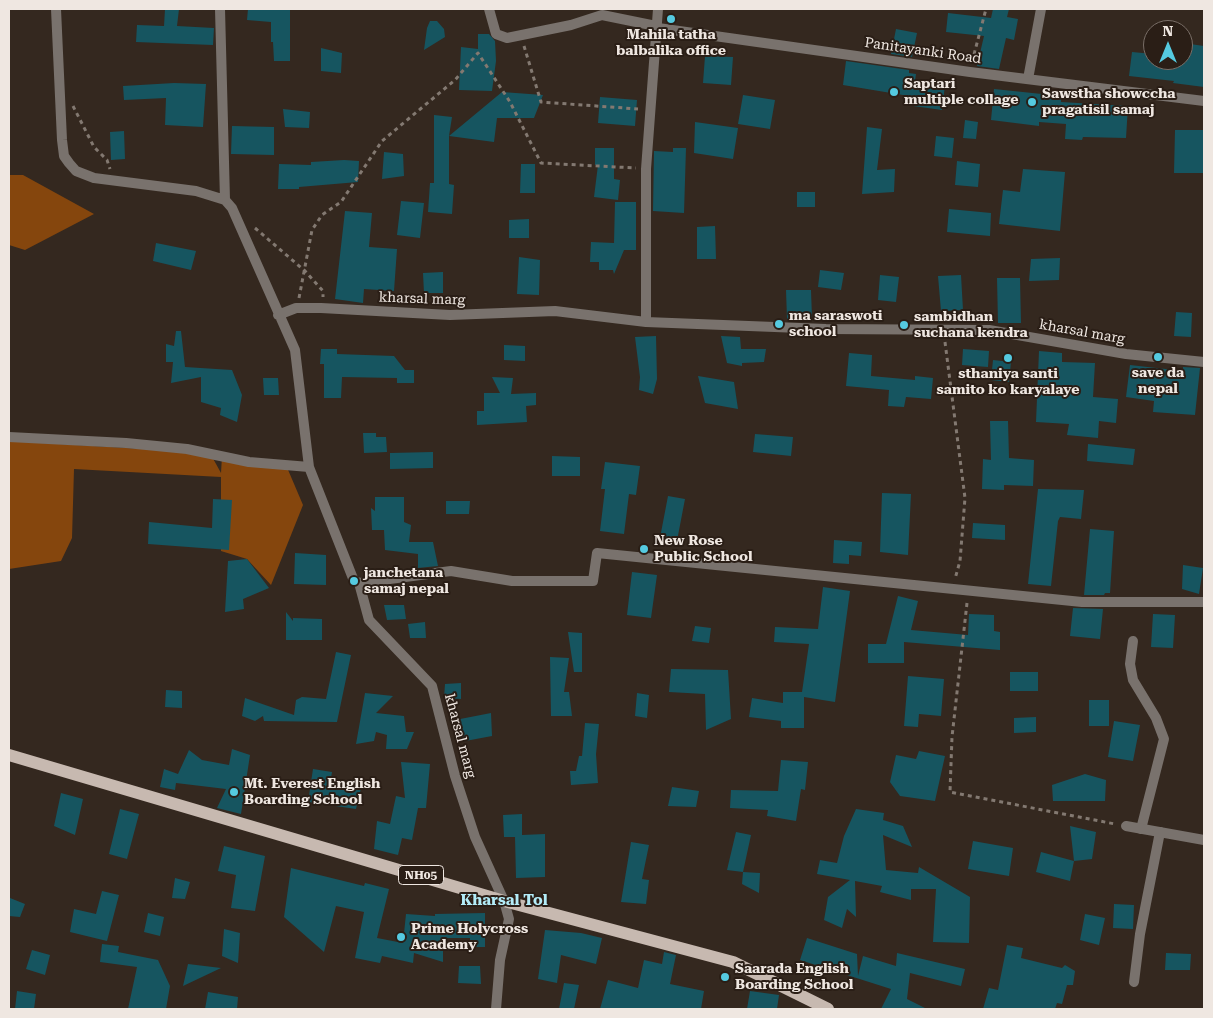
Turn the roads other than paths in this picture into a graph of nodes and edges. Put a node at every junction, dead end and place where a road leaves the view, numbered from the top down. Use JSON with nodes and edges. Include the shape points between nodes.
{"nodes":[{"id":1,"x":56,"y":9,"type":"edge"},
{"id":2,"x":220,"y":9,"type":"edge"},
{"id":3,"x":489,"y":9,"type":"edge"},
{"id":4,"x":658,"y":9,"type":"edge"},
{"id":5,"x":1041,"y":9,"type":"edge"},
{"id":6,"x":657,"y":27,"type":"junction"},
{"id":7,"x":1028,"y":79,"type":"junction"},
{"id":8,"x":1204,"y":101,"type":"edge"},
{"id":9,"x":225,"y":200,"type":"junction"},
{"id":10,"x":278,"y":315,"type":"junction"},
{"id":11,"x":646,"y":322,"type":"junction"},
{"id":12,"x":1204,"y":362,"type":"edge"},
{"id":13,"x":9,"y":437,"type":"edge"},
{"id":14,"x":309,"y":467,"type":"junction"},
{"id":15,"x":359,"y":582,"type":"junction"},
{"id":16,"x":1204,"y":602,"type":"edge"},
{"id":17,"x":1133,"y":641,"type":"dead end"},
{"id":18,"x":9,"y":755,"type":"edge"},
{"id":19,"x":1126,"y":826,"type":"road end"},
{"id":20,"x":1141,"y":828,"type":"junction"},
{"id":21,"x":1160,"y":832,"type":"junction"},
{"id":22,"x":1204,"y":840,"type":"edge"},
{"id":23,"x":504,"y":901,"type":"junction"},
{"id":24,"x":1134,"y":982,"type":"dead end"},
{"id":25,"x":496,"y":1009,"type":"edge"},
{"id":26,"x":828,"y":1009,"type":"edge"}],
"edges":[{"from":1,"to":9,"type":"street","via":[[64,156],[76,171],[84,175],[196,191]]},
{"from":2,"to":9,"type":"street"},
{"from":3,"to":6,"type":"street","name":"Panitayanki Road","via":[[496,34],[507,38],[602,15]]},
{"from":4,"to":6,"type":"street"},
{"from":5,"to":7,"type":"street"},
{"from":6,"to":7,"type":"street","name":"Panitayanki Road"},
{"from":6,"to":11,"type":"street","via":[[646,169]]},
{"from":7,"to":8,"type":"street","name":"Panitayanki Road"},
{"from":9,"to":10,"type":"street","via":[[232,208]]},
{"from":10,"to":11,"type":"street","name":"kharsal marg","via":[[296,308],[450,316],[555,311]]},
{"from":10,"to":14,"type":"street","name":"kharsal marg","via":[[295,350]]},
{"from":11,"to":12,"type":"street","name":"kharsal marg","via":[[989,330],[1126,354]]},
{"from":13,"to":14,"type":"street","via":[[187,449],[249,462]]},
{"from":14,"to":15,"type":"street","name":"kharsal marg","via":[[354,581]]},
{"from":15,"to":16,"type":"street","via":[[451,571],[512,581],[593,581],[597,553],[1082,602]]},
{"from":15,"to":23,"type":"street","name":"kharsal marg","via":[[369,620],[432,686],[475,837]]},
{"from":17,"to":20,"type":"street","via":[[1130,664],[1133,680],[1156,718],[1164,739]]},
{"from":18,"to":23,"type":"main road","number":"NH05"},
{"from":19,"to":20,"type":"street"},
{"from":20,"to":21,"type":"street"},
{"from":21,"to":22,"type":"street"},
{"from":21,"to":24,"type":"street"},
{"from":23,"to":25,"type":"street","name":"kharsal marg","via":[[509,919],[500,960]]},
{"from":23,"to":26,"type":"main road","number":"NH05","via":[[733,962]]}]}
